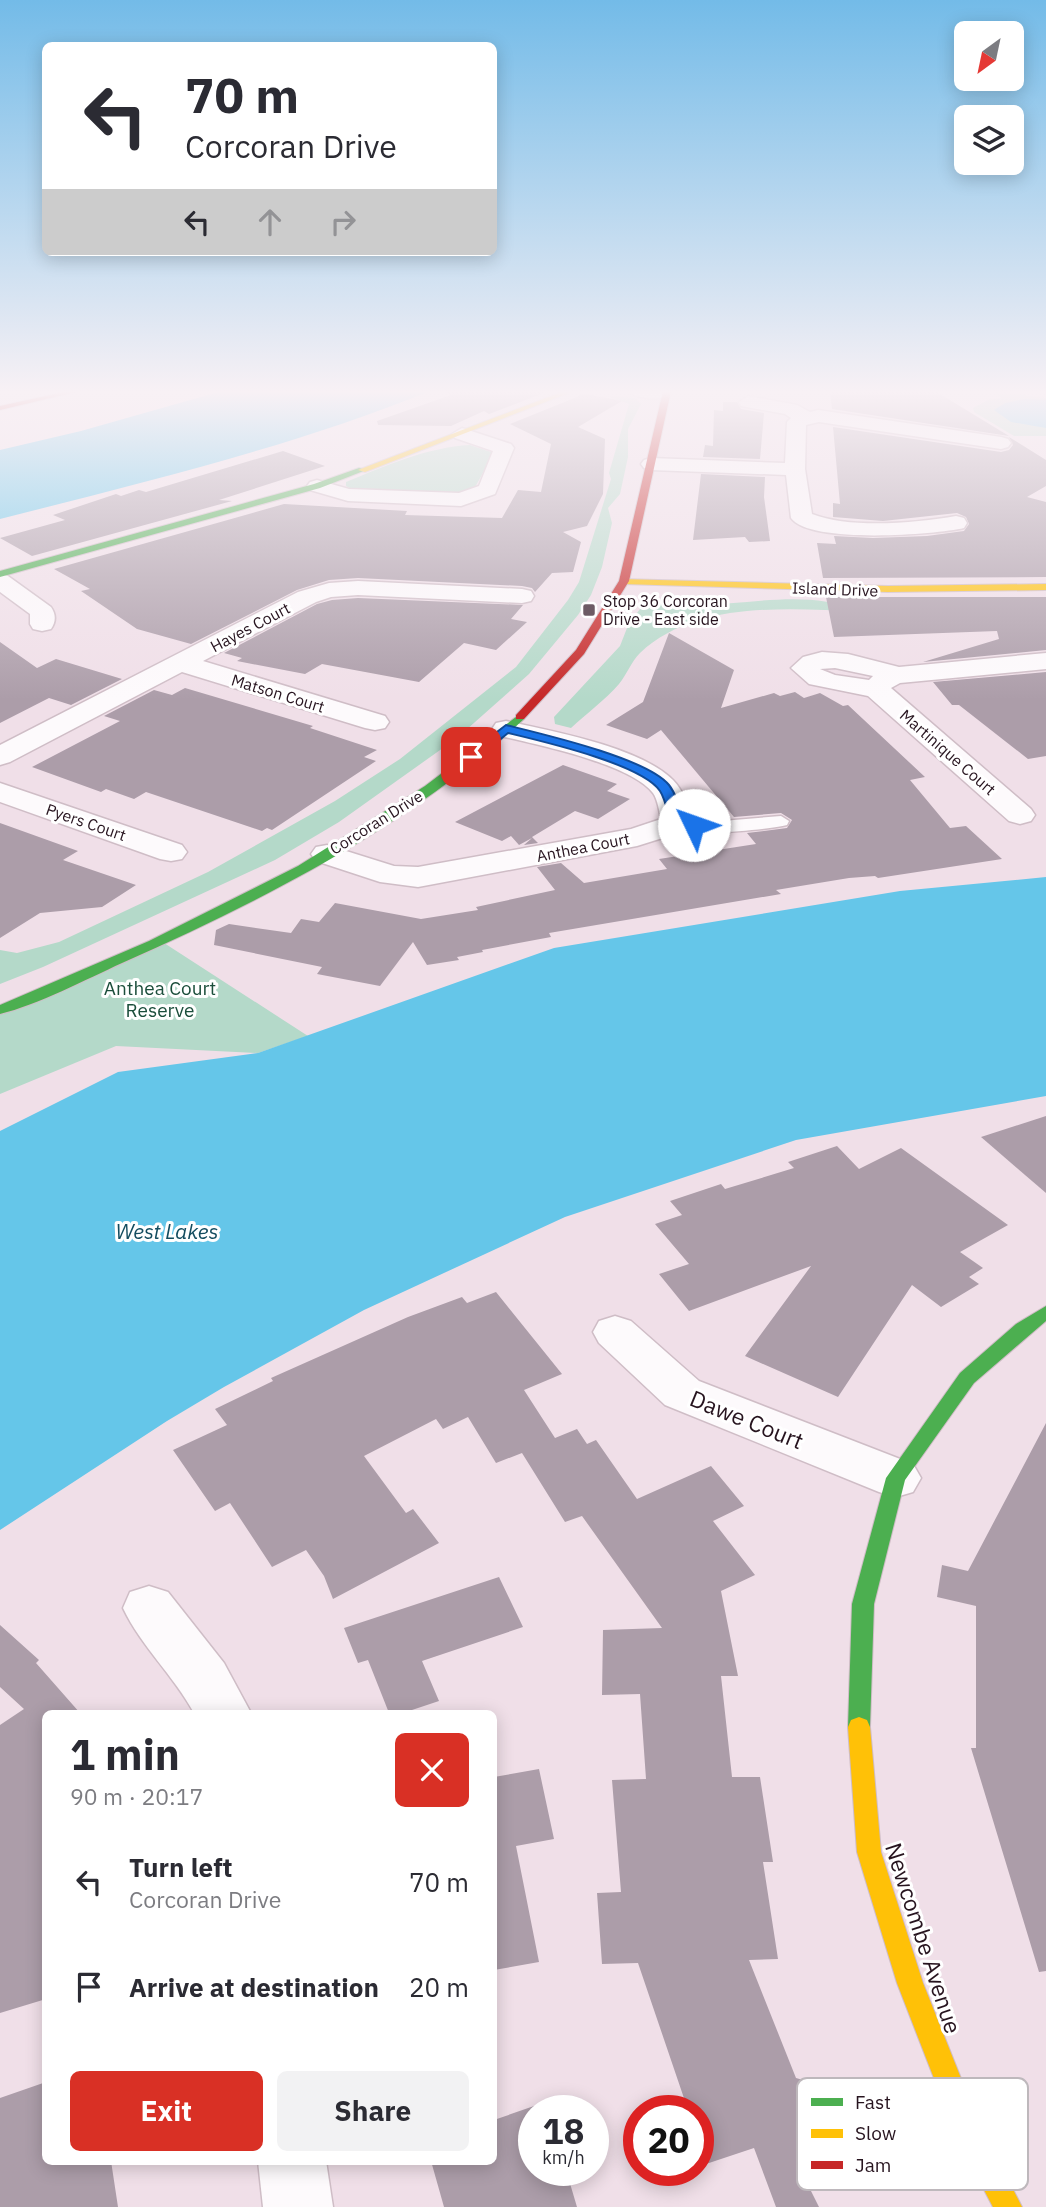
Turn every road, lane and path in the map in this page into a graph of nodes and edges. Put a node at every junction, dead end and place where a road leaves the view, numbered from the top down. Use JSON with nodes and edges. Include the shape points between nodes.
{"nodes":[{"id":1,"x":288,"y":494,"type":"edge"},
{"id":2,"x":345,"y":494,"type":"edge"},
{"id":3,"x":479,"y":494,"type":"edge"},
{"id":4,"x":643,"y":494,"type":"edge"},
{"id":5,"x":799,"y":494,"type":"edge"},
{"id":6,"x":956,"y":523,"type":"dead end"},
{"id":7,"x":0,"y":573,"type":"edge"},
{"id":8,"x":0,"y":581,"type":"edge"},
{"id":9,"x":623,"y":581,"type":"junction"},
{"id":10,"x":1046,"y":587,"type":"edge"},
{"id":11,"x":522,"y":596,"type":"dead end"},
{"id":12,"x":42,"y":624,"type":"dead end"},
{"id":13,"x":1046,"y":661,"type":"edge"},
{"id":14,"x":181,"y":663,"type":"junction"},
{"id":15,"x":375,"y":722,"type":"dead end"},
{"id":16,"x":506,"y":729,"type":"junction"},
{"id":17,"x":0,"y":756,"type":"edge"},
{"id":18,"x":0,"y":792,"type":"edge"},
{"id":19,"x":1020,"y":815,"type":"dead end"},
{"id":20,"x":781,"y":821,"type":"dead end"},
{"id":21,"x":677,"y":824,"type":"junction"},
{"id":22,"x":171,"y":852,"type":"dead end"},
{"id":23,"x":327,"y":854,"type":"junction"},
{"id":24,"x":0,"y":1010,"type":"edge"},
{"id":25,"x":1046,"y":1312,"type":"edge"},
{"id":26,"x":615,"y":1332,"type":"dead end"},
{"id":27,"x":896,"y":1478,"type":"junction"},
{"id":28,"x":149,"y":1608,"type":"dead end"},
{"id":29,"x":221,"y":1710,"type":"edge"},
{"id":30,"x":948,"y":2078,"type":"edge"},
{"id":31,"x":293,"y":2165,"type":"edge"},
{"id":32,"x":999,"y":2190,"type":"edge"},
{"id":33,"x":298,"y":2207,"type":"edge"},
{"id":34,"x":1008,"y":2207,"type":"edge"}],
"edges":[{"from":1,"to":7,"type":"street"},
{"from":2,"to":3,"type":"street","via":[[461,500]]},
{"from":4,"to":9,"type":"street","name":"Corcoran Drive"},
{"from":5,"to":6,"type":"street","via":[[802,518],[831,527],[937,528]]},
{"from":8,"to":12,"type":"street","via":[[42,612]]},
{"from":9,"to":10,"type":"street","name":"Island Drive","via":[[855,591]]},
{"from":9,"to":16,"type":"street","name":"Corcoran Drive","via":[[597,631],[552,685]]},
{"from":11,"to":14,"type":"street","name":"Hayes Court","via":[[329,590]]},
{"from":13,"to":19,"type":"street","name":"Martinique Court","via":[[887,682]]},
{"from":14,"to":15,"type":"street","name":"Matson Court"},
{"from":14,"to":17,"type":"street","name":"Hayes Court"},
{"from":16,"to":21,"type":"street","via":[[568,744],[648,774],[664,787]]},
{"from":16,"to":23,"type":"street","name":"Corcoran Drive","via":[[443,779]]},
{"from":18,"to":22,"type":"street","name":"Pyers Court"},
{"from":20,"to":21,"type":"lane","via":[[710,827]]},
{"from":21,"to":23,"type":"street","name":"Anthea Court","via":[[637,837],[418,877],[391,876]]},
{"from":23,"to":24,"type":"street","name":"Corcoran Drive","via":[[161,941]]},
{"from":25,"to":27,"type":"street","name":"Newcombe Avenue","via":[[967,1378]]},
{"from":26,"to":27,"type":"street","name":"Dawe Court","via":[[682,1393]]},
{"from":27,"to":30,"type":"street","name":"Newcombe Avenue","via":[[863,1604],[859,1735],[869,1852],[915,1995]]},
{"from":28,"to":29,"type":"street","via":[[205,1680]]},
{"from":31,"to":33,"type":"street"},
{"from":32,"to":34,"type":"street","name":"Newcombe Avenue"}]}
